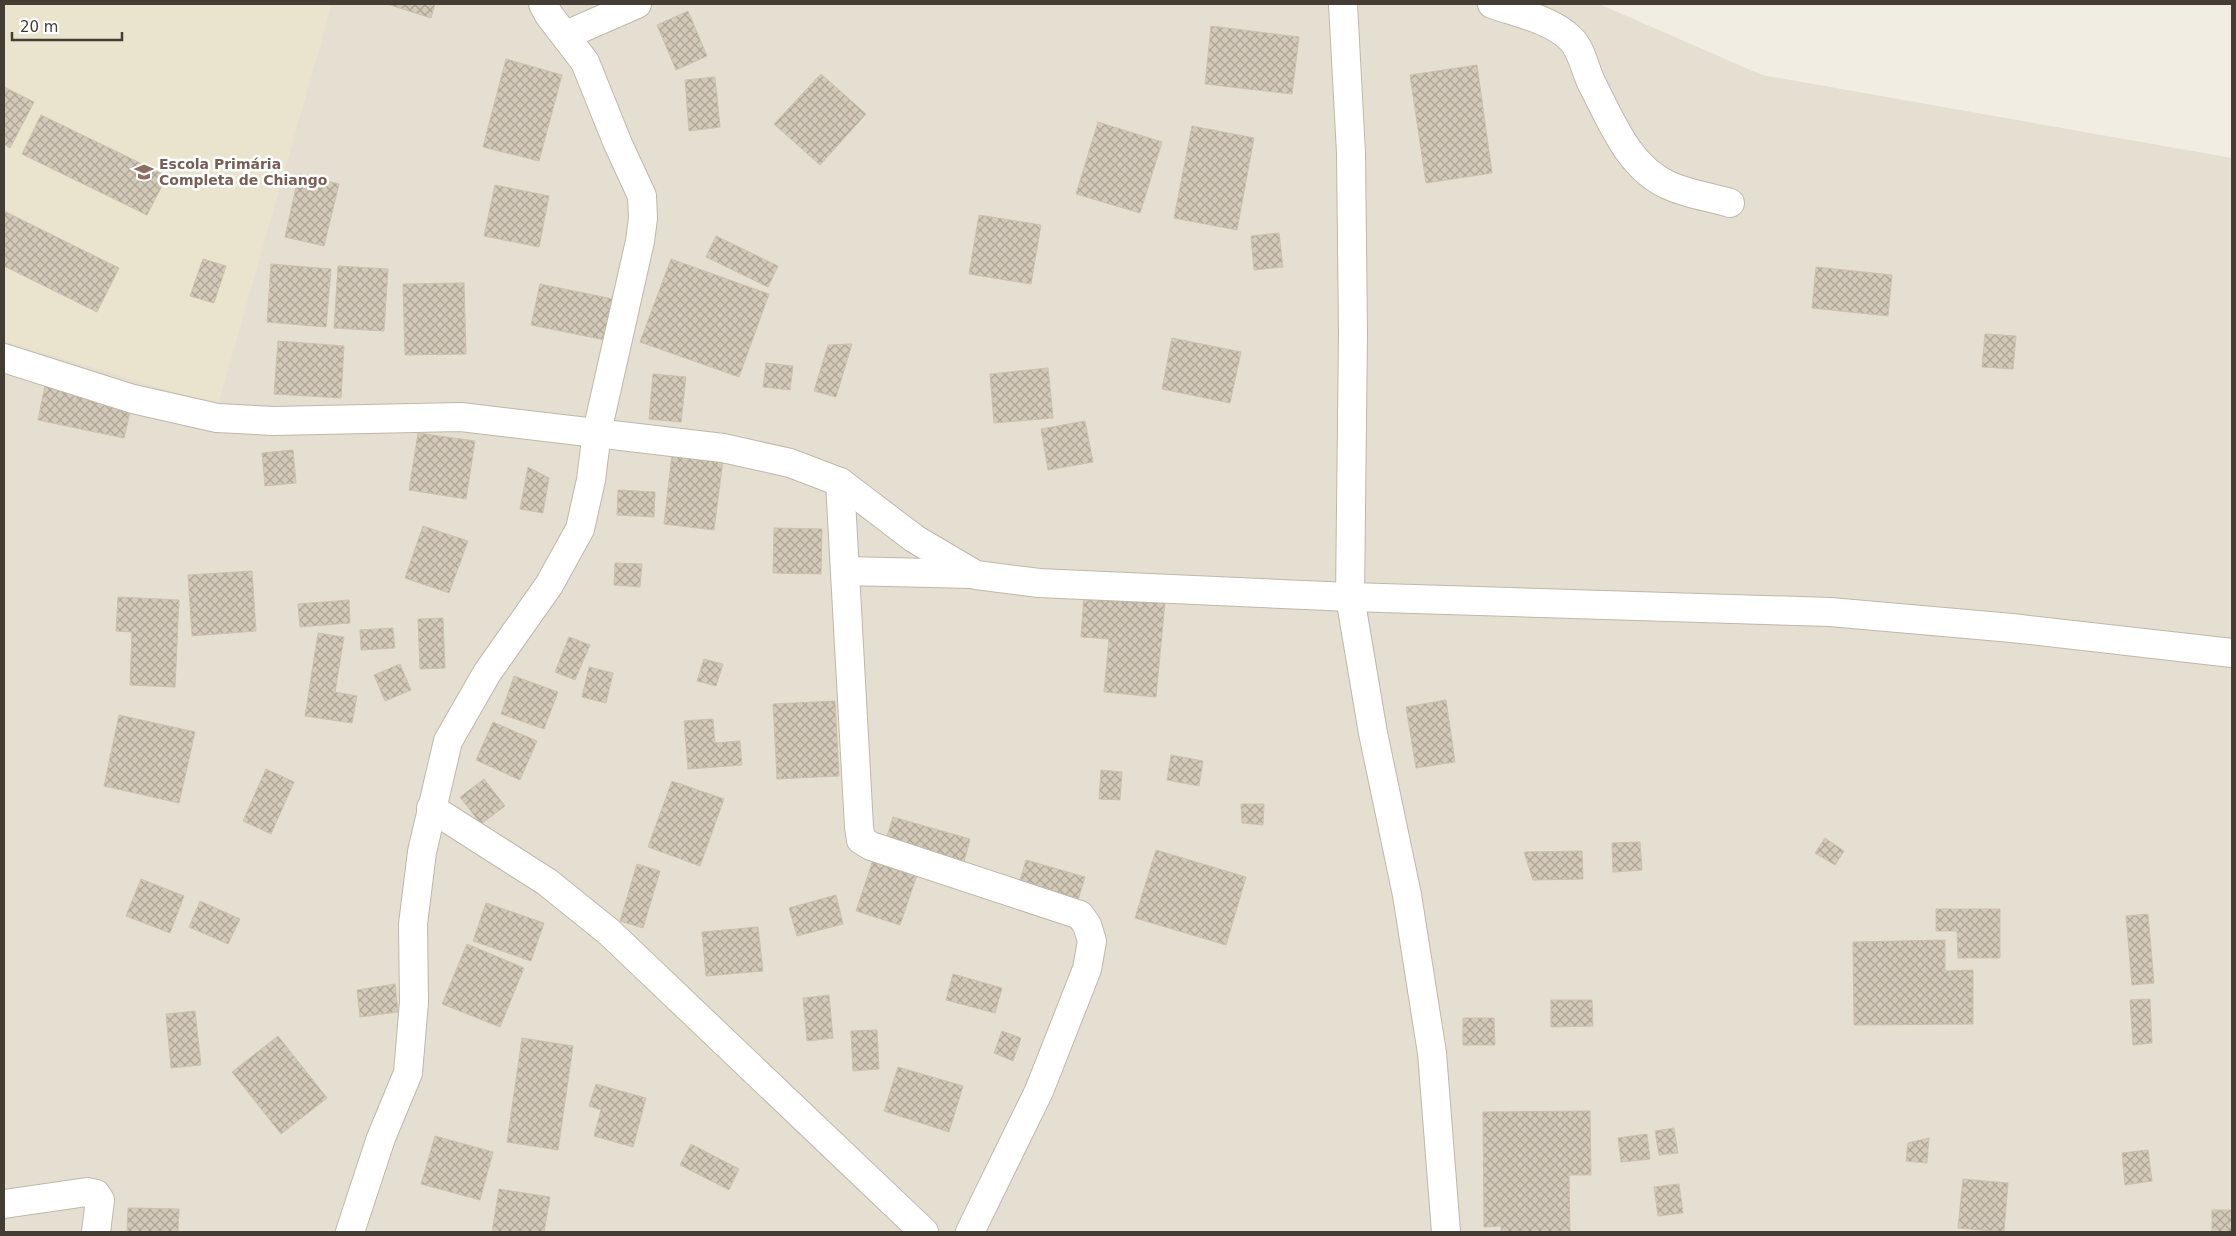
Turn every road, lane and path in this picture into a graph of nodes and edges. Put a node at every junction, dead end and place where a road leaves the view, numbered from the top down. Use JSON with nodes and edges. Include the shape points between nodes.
{"nodes":[{"id":1,"x":544,"y":4,"type":"edge"},
{"id":2,"x":637,"y":4,"type":"edge"},
{"id":3,"x":1343,"y":4,"type":"edge"},
{"id":4,"x":1492,"y":4,"type":"edge"},
{"id":5,"x":566,"y":35,"type":"junction"},
{"id":6,"x":1730,"y":203,"type":"dead end"},
{"id":7,"x":4,"y":358,"type":"edge"},
{"id":8,"x":596,"y":432,"type":"junction"},
{"id":9,"x":840,"y":482,"type":"junction"},
{"id":10,"x":845,"y":571,"type":"junction"},
{"id":11,"x":976,"y":575,"type":"junction"},
{"id":12,"x":1350,"y":597,"type":"junction"},
{"id":13,"x":2232,"y":653,"type":"edge"},
{"id":14,"x":431,"y":808,"type":"junction"},
{"id":15,"x":4,"y":1204,"type":"edge"},
{"id":16,"x":96,"y":1232,"type":"edge"},
{"id":17,"x":350,"y":1232,"type":"edge"},
{"id":18,"x":924,"y":1232,"type":"edge"},
{"id":19,"x":970,"y":1232,"type":"edge"},
{"id":20,"x":1446,"y":1232,"type":"edge"}],
"edges":[{"from":1,"to":5,"type":"street"},
{"from":2,"to":5,"type":"street"},
{"from":3,"to":12,"type":"street","via":[[1351,152]]},
{"from":4,"to":6,"type":"street","via":[[1552,25],[1572,39],[1626,148],[1646,173],[1669,186]]},
{"from":5,"to":8,"type":"street","via":[[585,62],[642,196],[644,218]]},
{"from":7,"to":8,"type":"street","via":[[132,399],[217,418],[274,421],[461,417]]},
{"from":8,"to":9,"type":"street","via":[[723,448],[790,463]]},
{"from":8,"to":14,"type":"street","via":[[591,480],[580,529],[549,585],[487,673],[448,741]]},
{"from":9,"to":10,"type":"street"},
{"from":9,"to":11,"type":"street","via":[[915,539]]},
{"from":10,"to":11,"type":"street"},
{"from":10,"to":19,"type":"street","via":[[861,840],[1080,915],[1087,924],[1092,941],[1087,969],[1039,1091]]},
{"from":11,"to":12,"type":"street","via":[[1039,583]]},
{"from":12,"to":13,"type":"street","via":[[1830,612],[2012,628]]},
{"from":12,"to":20,"type":"street","via":[[1373,734],[1407,895],[1432,1053]]},
{"from":14,"to":17,"type":"street","via":[[413,924],[414,1002],[408,1073],[381,1138]]},
{"from":14,"to":18,"type":"street","via":[[547,882],[609,932]]},
{"from":15,"to":16,"type":"street","via":[[87,1192],[96,1194],[100,1200]]}]}
